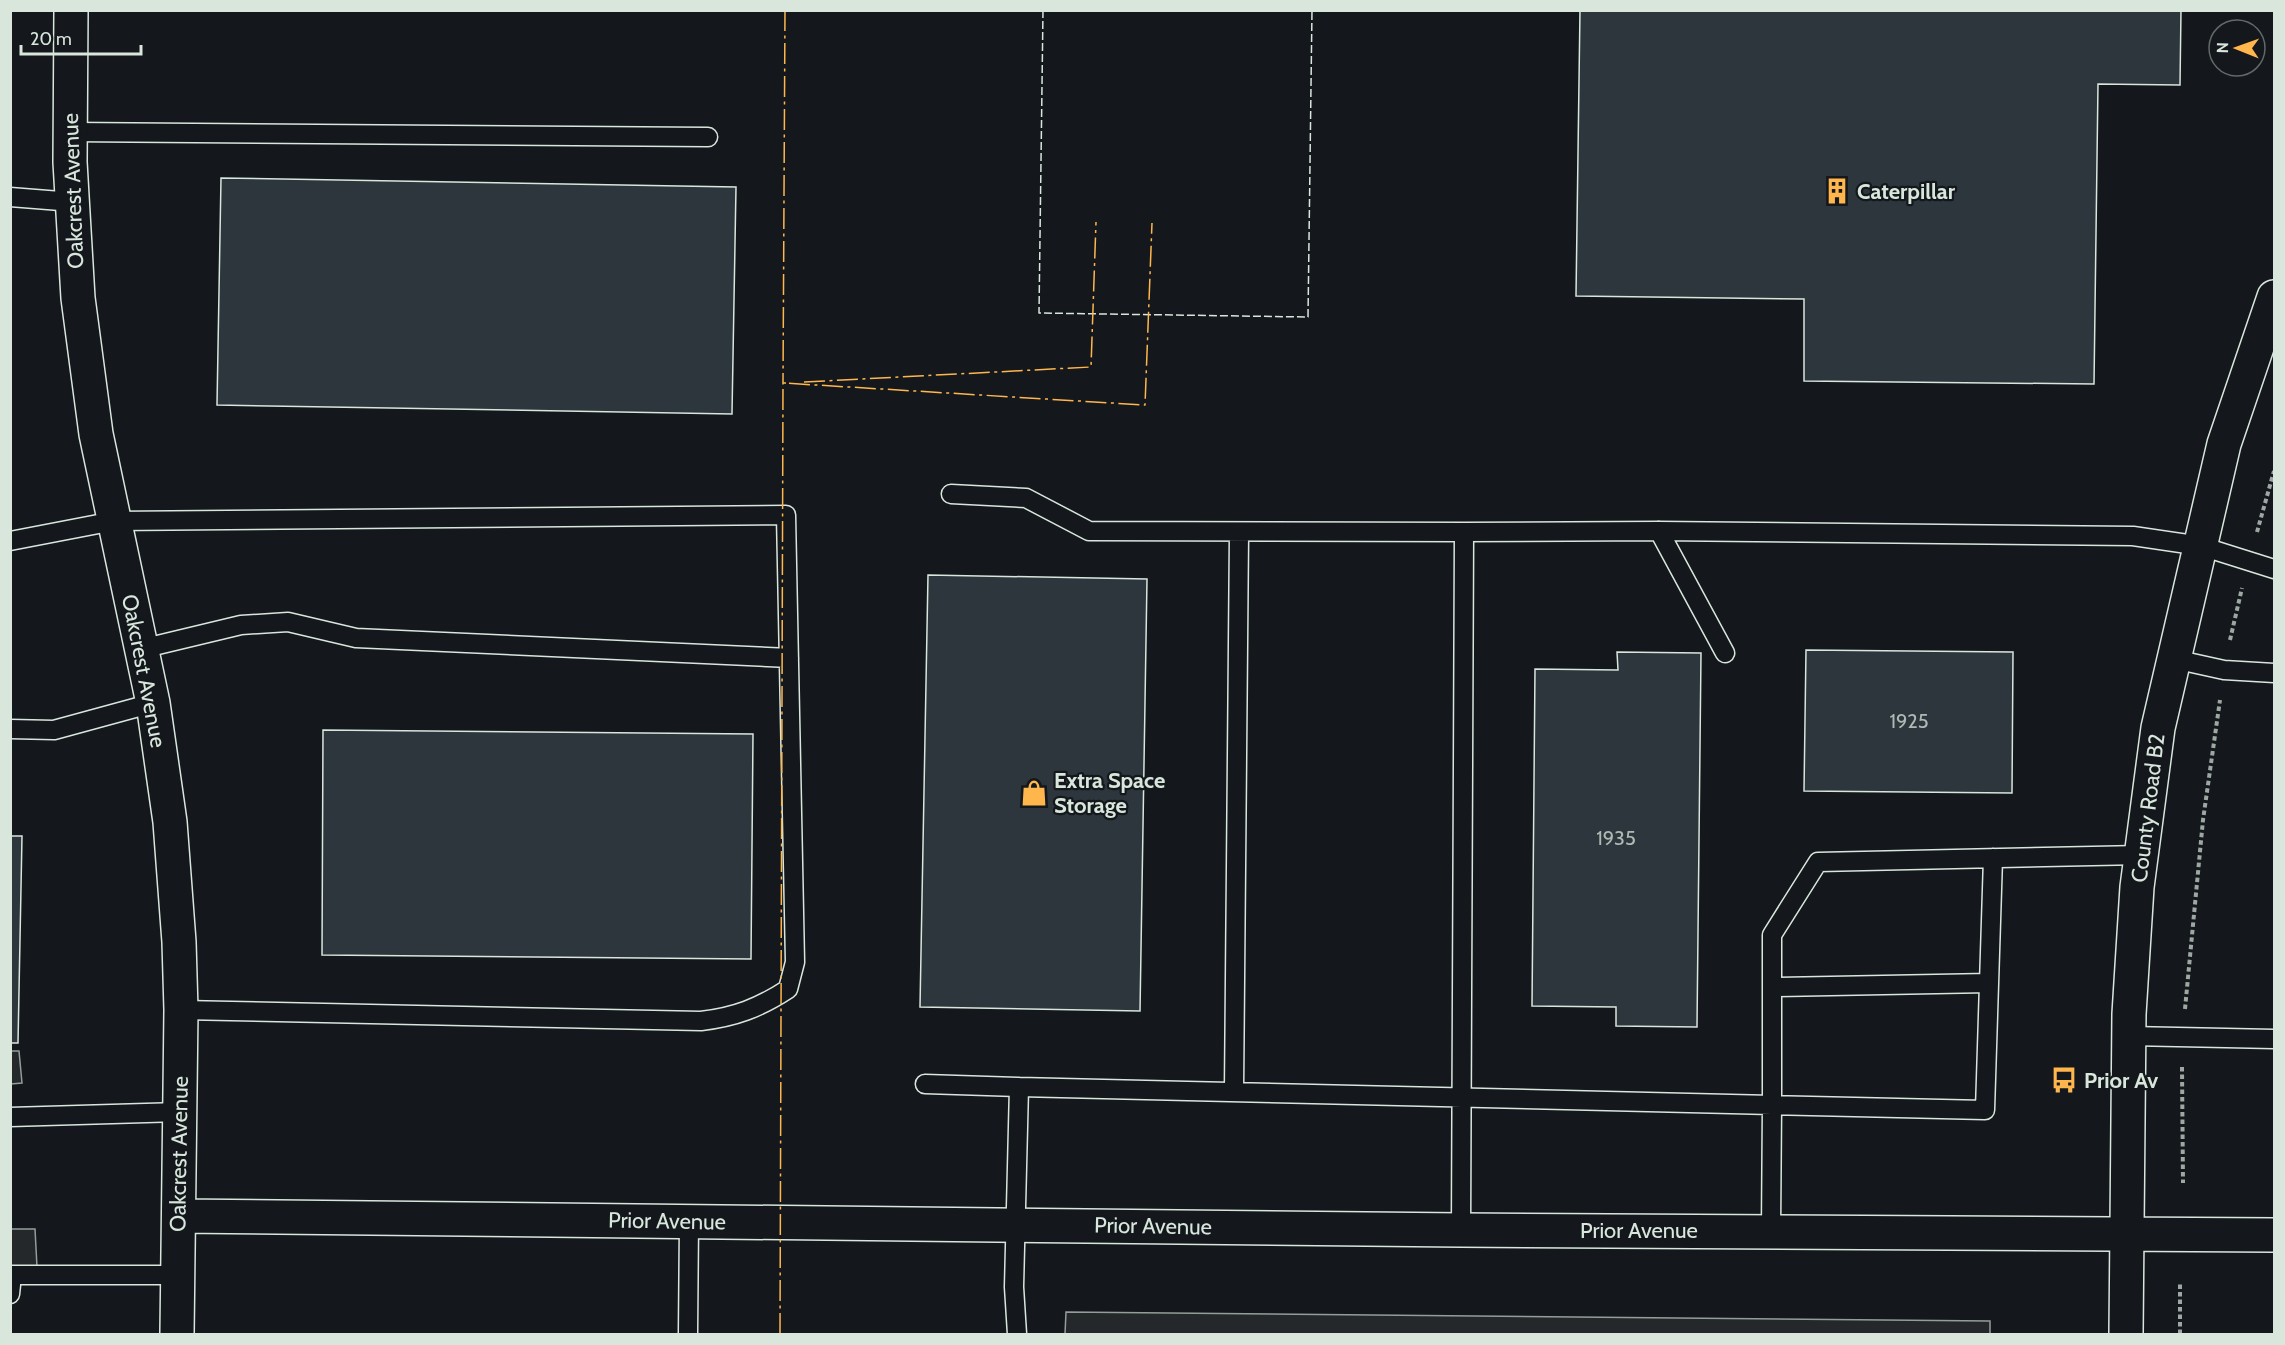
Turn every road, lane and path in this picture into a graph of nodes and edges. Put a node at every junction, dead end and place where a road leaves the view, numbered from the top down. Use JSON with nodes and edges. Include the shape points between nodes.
{"nodes":[{"id":1,"x":71,"y":10,"type":"edge"},
{"id":2,"x":70,"y":132,"type":"junction"},
{"id":3,"x":708,"y":137,"type":"dead end"},
{"id":4,"x":10,"y":197,"type":"edge"},
{"id":5,"x":72,"y":201,"type":"junction"},
{"id":6,"x":2274,"y":297,"type":"edge"},
{"id":7,"x":2274,"y":471,"type":"edge"},
{"id":8,"x":951,"y":494,"type":"dead end"},
{"id":9,"x":114,"y":521,"type":"junction"},
{"id":10,"x":1659,"y":531,"type":"junction"},
{"id":11,"x":1464,"y":532,"type":"junction"},
{"id":12,"x":1239,"y":533,"type":"junction"},
{"id":13,"x":10,"y":541,"type":"edge"},
{"id":14,"x":2201,"y":546,"type":"junction"},
{"id":15,"x":2248,"y":561,"type":"junction"},
{"id":16,"x":2274,"y":570,"type":"edge"},
{"id":17,"x":141,"y":649,"type":"junction"},
{"id":18,"x":1725,"y":653,"type":"dead end"},
{"id":19,"x":789,"y":658,"type":"junction"},
{"id":20,"x":2174,"y":659,"type":"junction"},
{"id":21,"x":2224,"y":670,"type":"junction"},
{"id":22,"x":2274,"y":673,"type":"edge"},
{"id":23,"x":153,"y":703,"type":"junction"},
{"id":24,"x":10,"y":729,"type":"edge"},
{"id":25,"x":2141,"y":855,"type":"junction"},
{"id":26,"x":1993,"y":858,"type":"junction"},
{"id":27,"x":1989,"y":983,"type":"junction"},
{"id":28,"x":1772,"y":987,"type":"junction"},
{"id":29,"x":181,"y":1010,"type":"junction"},
{"id":30,"x":2129,"y":1036,"type":"junction"},
{"id":31,"x":2182,"y":1038,"type":"junction"},
{"id":32,"x":2274,"y":1039,"type":"edge"},
{"id":33,"x":925,"y":1084,"type":"dead end"},
{"id":34,"x":1019,"y":1086,"type":"junction"},
{"id":35,"x":1234,"y":1091,"type":"junction"},
{"id":36,"x":1462,"y":1098,"type":"junction"},
{"id":37,"x":1772,"y":1105,"type":"junction"},
{"id":38,"x":180,"y":1112,"type":"junction"},
{"id":39,"x":10,"y":1117,"type":"edge"},
{"id":40,"x":2183,"y":1183,"type":"dead end"},
{"id":41,"x":179,"y":1216,"type":"junction"},
{"id":42,"x":689,"y":1221,"type":"junction"},
{"id":43,"x":1016,"y":1224,"type":"junction"},
{"id":44,"x":1461,"y":1230,"type":"junction"},
{"id":45,"x":1772,"y":1230,"type":"junction"},
{"id":46,"x":2274,"y":1235,"type":"edge"},
{"id":47,"x":2128,"y":1236,"type":"junction"},
{"id":48,"x":11,"y":1275,"type":"edge"},
{"id":49,"x":178,"y":1275,"type":"junction"},
{"id":50,"x":2180,"y":1283,"type":"dead end"},
{"id":51,"x":10,"y":1294,"type":"edge"},
{"id":52,"x":177,"y":1335,"type":"edge"},
{"id":53,"x":688,"y":1335,"type":"edge"},
{"id":54,"x":1017,"y":1335,"type":"edge"},
{"id":55,"x":2126,"y":1335,"type":"edge"},
{"id":56,"x":2180,"y":1335,"type":"edge"}],
"edges":[{"from":1,"to":2,"type":"street","name":"Oakcrest Avenue"},
{"from":2,"to":3,"type":"lane"},
{"from":2,"to":5,"type":"street","name":"Oakcrest Avenue"},
{"from":4,"to":5,"type":"lane"},
{"from":5,"to":9,"type":"street","name":"Oakcrest Avenue","via":[[82,332],[96,434]]},
{"from":6,"to":14,"type":"street","name":"County Road B2","via":[[2224,444]]},
{"from":7,"to":15,"type":"path"},
{"from":8,"to":12,"type":"lane","via":[[1026,498],[1089,531]]},
{"from":9,"to":13,"type":"lane"},
{"from":9,"to":17,"type":"street","name":"Oakcrest Avenue"},
{"from":9,"to":19,"type":"lane","via":[[786,515]]},
{"from":10,"to":11,"type":"lane"},
{"from":10,"to":14,"type":"lane","via":[[2133,536]]},
{"from":10,"to":18,"type":"lane"},
{"from":11,"to":12,"type":"lane"},
{"from":11,"to":36,"type":"lane"},
{"from":12,"to":35,"type":"lane"},
{"from":14,"to":15,"type":"lane"},
{"from":14,"to":20,"type":"street","name":"County Road B2"},
{"from":15,"to":16,"type":"lane"},
{"from":15,"to":21,"type":"path"},
{"from":17,"to":19,"type":"lane","via":[[241,626],[288,622],[356,638]]},
{"from":17,"to":23,"type":"street","name":"Oakcrest Avenue"},
{"from":19,"to":29,"type":"lane","via":[[795,962],[788,989],[763,1006],[724,1019],[701,1021]]},
{"from":20,"to":21,"type":"lane"},
{"from":20,"to":25,"type":"street","name":"County Road B2","via":[[2158,728]]},
{"from":21,"to":22,"type":"lane"},
{"from":21,"to":31,"type":"path","via":[[2202,820]]},
{"from":23,"to":24,"type":"lane","via":[[54,730]]},
{"from":23,"to":29,"type":"street","name":"Oakcrest Avenue","via":[[170,822]]},
{"from":25,"to":26,"type":"lane"},
{"from":25,"to":30,"type":"street","name":"County Road B2"},
{"from":26,"to":27,"type":"lane"},
{"from":26,"to":28,"type":"lane","via":[[1818,862],[1772,935]]},
{"from":27,"to":28,"type":"lane"},
{"from":27,"to":37,"type":"lane","via":[[1985,1110]]},
{"from":28,"to":37,"type":"lane"},
{"from":29,"to":38,"type":"street","name":"Oakcrest Avenue"},
{"from":30,"to":31,"type":"lane"},
{"from":30,"to":47,"type":"street","name":"County Road B2"},
{"from":31,"to":32,"type":"lane"},
{"from":31,"to":40,"type":"path"},
{"from":33,"to":34,"type":"lane"},
{"from":34,"to":35,"type":"lane"},
{"from":34,"to":43,"type":"lane"},
{"from":35,"to":36,"type":"lane"},
{"from":36,"to":37,"type":"lane"},
{"from":36,"to":44,"type":"lane"},
{"from":37,"to":45,"type":"lane"},
{"from":38,"to":39,"type":"lane"},
{"from":38,"to":41,"type":"street","name":"Oakcrest Avenue"},
{"from":41,"to":42,"type":"street","name":"Prior Avenue"},
{"from":41,"to":49,"type":"street","name":"Oakcrest Avenue"},
{"from":42,"to":43,"type":"street","name":"Prior Avenue"},
{"from":42,"to":53,"type":"lane"},
{"from":43,"to":44,"type":"street","name":"Prior Avenue"},
{"from":43,"to":54,"type":"lane"},
{"from":44,"to":45,"type":"street","name":"Prior Avenue"},
{"from":45,"to":47,"type":"street","name":"Prior Avenue"},
{"from":46,"to":47,"type":"street","name":"Prior Avenue"},
{"from":47,"to":55,"type":"street","name":"County Road B2"},
{"from":48,"to":49,"type":"lane"},
{"from":48,"to":51,"type":"lane"},
{"from":49,"to":52,"type":"street","name":"Oakcrest Avenue"},
{"from":50,"to":56,"type":"path"}]}
